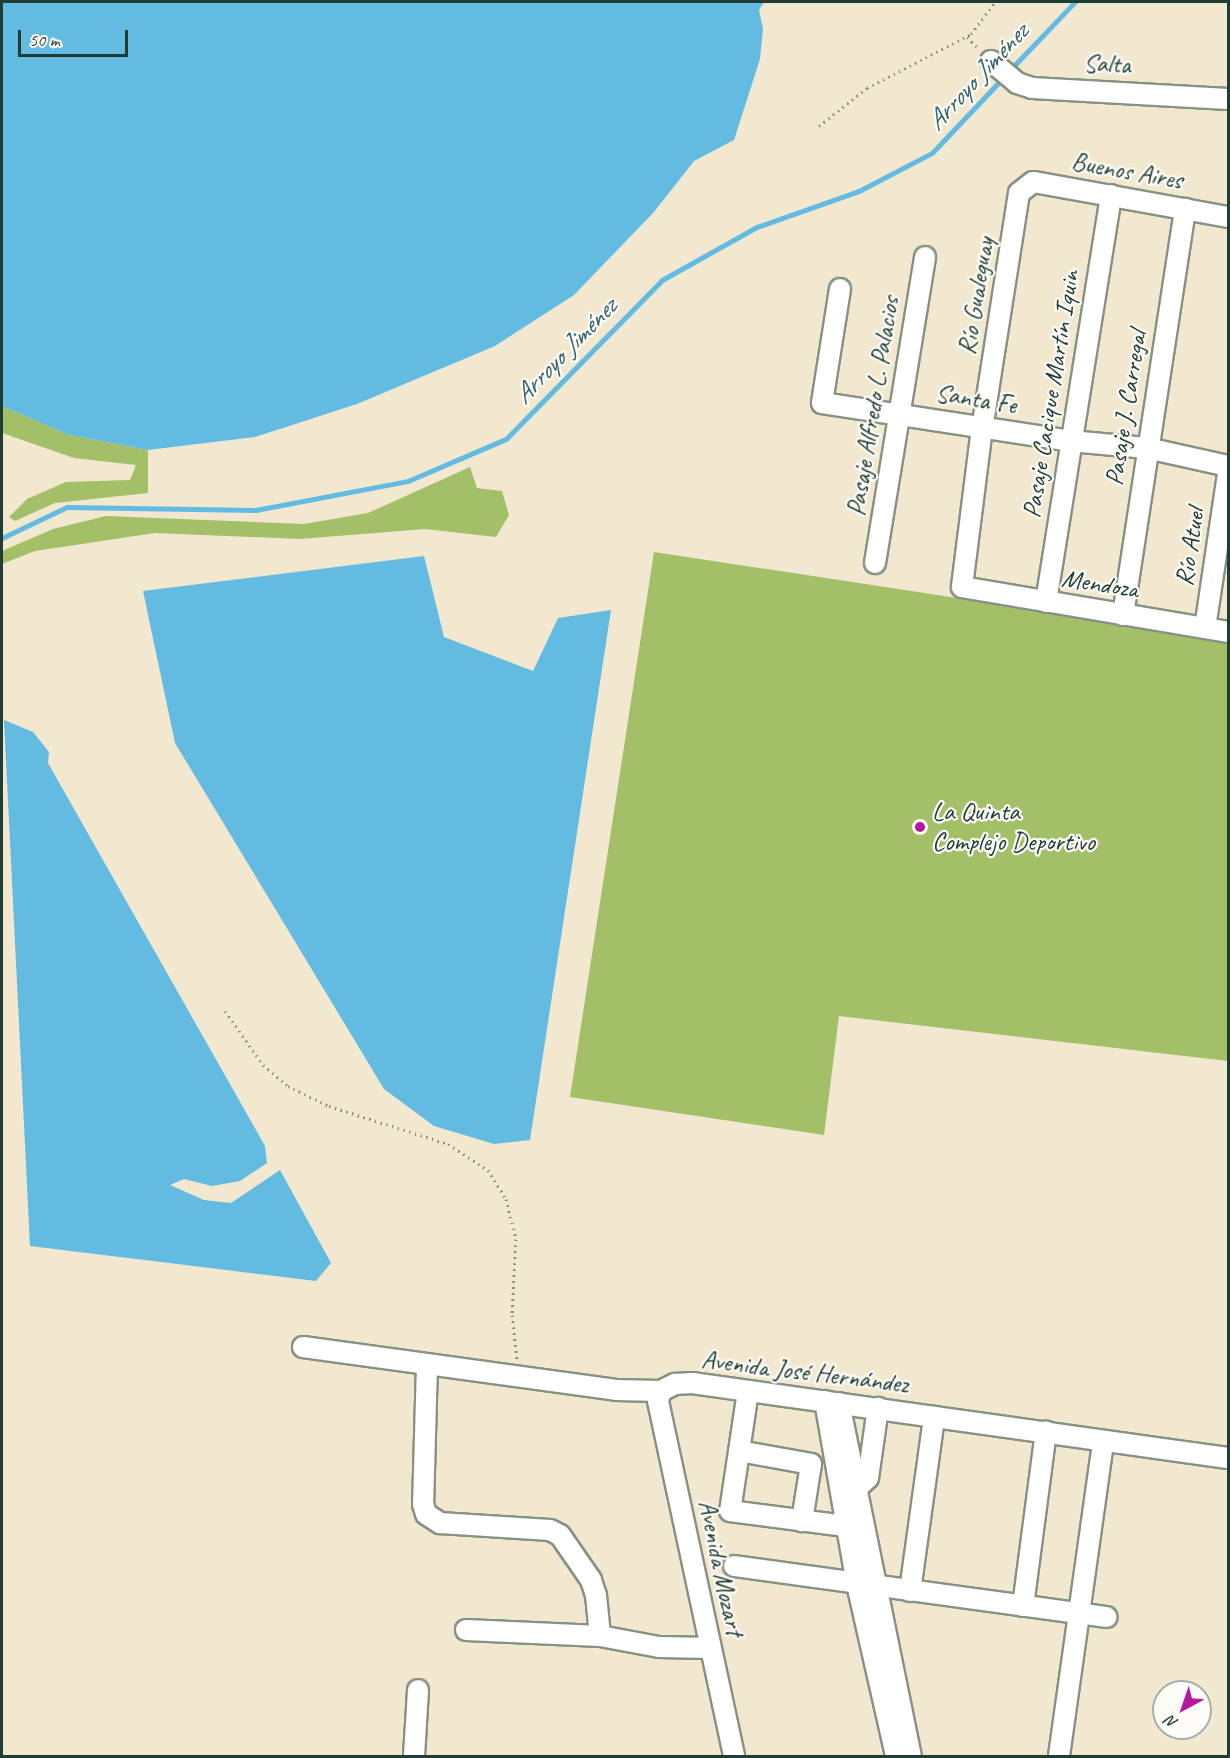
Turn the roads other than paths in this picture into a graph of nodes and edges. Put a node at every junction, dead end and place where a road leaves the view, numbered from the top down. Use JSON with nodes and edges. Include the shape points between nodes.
{"nodes":[{"id":1,"x":992,"y":61,"type":"dead end"},
{"id":2,"x":1228,"y":99,"type":"edge"},
{"id":3,"x":1019,"y":193,"type":"joint"},
{"id":4,"x":1111,"y":195,"type":"junction"},
{"id":5,"x":1185,"y":209,"type":"junction"},
{"id":6,"x":1228,"y":217,"type":"edge"},
{"id":7,"x":925,"y":257,"type":"dead end"},
{"id":8,"x":840,"y":289,"type":"dead end"},
{"id":9,"x":899,"y":415,"type":"junction"},
{"id":10,"x":982,"y":428,"type":"junction"},
{"id":11,"x":1070,"y":441,"type":"junction"},
{"id":12,"x":1147,"y":448,"type":"junction"},
{"id":13,"x":1228,"y":466,"type":"edge"},
{"id":14,"x":1228,"y":474,"type":"edge"},
{"id":15,"x":875,"y":563,"type":"dead end"},
{"id":16,"x":963,"y":587,"type":"joint"},
{"id":17,"x":1046,"y":602,"type":"junction"},
{"id":18,"x":1123,"y":615,"type":"junction"},
{"id":19,"x":1205,"y":628,"type":"junction"},
{"id":20,"x":1228,"y":632,"type":"edge"},
{"id":21,"x":303,"y":1347,"type":"dead end"},
{"id":22,"x":427,"y":1364,"type":"junction"},
{"id":23,"x":661,"y":1391,"type":"junction"},
{"id":24,"x":748,"y":1391,"type":"junction"},
{"id":25,"x":832,"y":1402,"type":"junction"},
{"id":26,"x":878,"y":1408,"type":"junction"},
{"id":27,"x":934,"y":1417,"type":"junction"},
{"id":28,"x":1046,"y":1432,"type":"junction"},
{"id":29,"x":1103,"y":1441,"type":"junction"},
{"id":30,"x":739,"y":1451,"type":"junction"},
{"id":31,"x":1228,"y":1458,"type":"edge"},
{"id":32,"x":856,"y":1489,"type":"junction"},
{"id":33,"x":802,"y":1521,"type":"junction"},
{"id":34,"x":845,"y":1526,"type":"junction"},
{"id":35,"x":734,"y":1566,"type":"dead end"},
{"id":36,"x":867,"y":1586,"type":"junction"},
{"id":37,"x":910,"y":1591,"type":"junction"},
{"id":38,"x":1023,"y":1606,"type":"junction"},
{"id":39,"x":1080,"y":1615,"type":"junction"},
{"id":40,"x":1107,"y":1617,"type":"dead end"},
{"id":41,"x":465,"y":1630,"type":"dead end"},
{"id":42,"x":600,"y":1636,"type":"junction"},
{"id":43,"x":710,"y":1648,"type":"junction"},
{"id":44,"x":418,"y":1690,"type":"dead end"},
{"id":45,"x":414,"y":1756,"type":"edge"},
{"id":46,"x":734,"y":1756,"type":"edge"},
{"id":47,"x":896,"y":1756,"type":"edge"},
{"id":48,"x":911,"y":1756,"type":"edge"},
{"id":49,"x":1059,"y":1756,"type":"edge"}],
"edges":[{"from":1,"to":2,"type":"street","name":"Salta","via":[[1017,83],[1032,88]]},
{"from":3,"to":4,"type":"street","name":"Buenos Aires","via":[[1034,182]]},
{"from":3,"to":10,"type":"street","name":"Río Gualeguay"},
{"from":4,"to":5,"type":"street","name":"Buenos Aires"},
{"from":4,"to":11,"type":"street","name":"Pasaje Cacique Martín Iquin"},
{"from":5,"to":6,"type":"street","name":"Buenos Aires"},
{"from":5,"to":12,"type":"street","name":"Pasaje J. Carregal"},
{"from":7,"to":9,"type":"street","name":"Pasaje Alfredo L. Palacios"},
{"from":8,"to":9,"type":"street","name":"Santa Fe","via":[[822,403]]},
{"from":9,"to":10,"type":"street","name":"Santa Fe"},
{"from":9,"to":15,"type":"street","name":"Pasaje Alfredo L. Palacios"},
{"from":10,"to":11,"type":"street","name":"Santa Fe"},
{"from":10,"to":16,"type":"street","name":"Río Gualeguay"},
{"from":11,"to":12,"type":"street","name":"Santa Fe"},
{"from":11,"to":17,"type":"street","name":"Pasaje Cacique Martín Iquin"},
{"from":12,"to":13,"type":"street","name":"Santa Fe"},
{"from":12,"to":18,"type":"street","name":"Pasaje J. Carregal"},
{"from":14,"to":19,"type":"street","name":"Río Atuel"},
{"from":16,"to":17,"type":"street","name":"Mendoza"},
{"from":17,"to":18,"type":"street","name":"Mendoza"},
{"from":18,"to":19,"type":"street","name":"Mendoza"},
{"from":19,"to":20,"type":"street","name":"Mendoza"},
{"from":21,"to":22,"type":"street","name":"Avenida José Hernández"},
{"from":22,"to":23,"type":"street","name":"Avenida José Hernández","via":[[616,1390]]},
{"from":22,"to":42,"type":"street","via":[[423,1504],[426,1514],[440,1523],[550,1530],[560,1535],[594,1587]]},
{"from":23,"to":24,"type":"street","name":"Avenida José Hernández","via":[[675,1384],[692,1383]]},
{"from":23,"to":43,"type":"street","name":"Avenida Mozart","via":[[658,1401]]},
{"from":24,"to":25,"type":"street","name":"Avenida José Hernández"},
{"from":24,"to":30,"type":"street"},
{"from":25,"to":26,"type":"street","name":"Avenida José Hernández"},
{"from":25,"to":32,"type":"street"},
{"from":25,"to":34,"type":"street"},
{"from":26,"to":27,"type":"street","name":"Avenida José Hernández"},
{"from":26,"to":32,"type":"street","via":[[868,1478]]},
{"from":27,"to":28,"type":"street","name":"Avenida José Hernández"},
{"from":27,"to":37,"type":"street"},
{"from":28,"to":29,"type":"street","name":"Avenida José Hernández"},
{"from":28,"to":38,"type":"street"},
{"from":29,"to":31,"type":"street","name":"Avenida José Hernández"},
{"from":29,"to":39,"type":"street"},
{"from":30,"to":33,"type":"street","via":[[811,1464]]},
{"from":30,"to":33,"type":"street","via":[[730,1511]]},
{"from":32,"to":36,"type":"street"},
{"from":33,"to":34,"type":"street"},
{"from":34,"to":36,"type":"street"},
{"from":35,"to":36,"type":"street"},
{"from":36,"to":37,"type":"street"},
{"from":36,"to":47,"type":"street"},
{"from":36,"to":48,"type":"street"},
{"from":37,"to":38,"type":"street"},
{"from":38,"to":39,"type":"street"},
{"from":39,"to":40,"type":"street"},
{"from":39,"to":49,"type":"street"},
{"from":41,"to":42,"type":"street"},
{"from":42,"to":43,"type":"street","via":[[658,1647]]},
{"from":43,"to":46,"type":"street","name":"Avenida Mozart"},
{"from":44,"to":45,"type":"street"}]}
